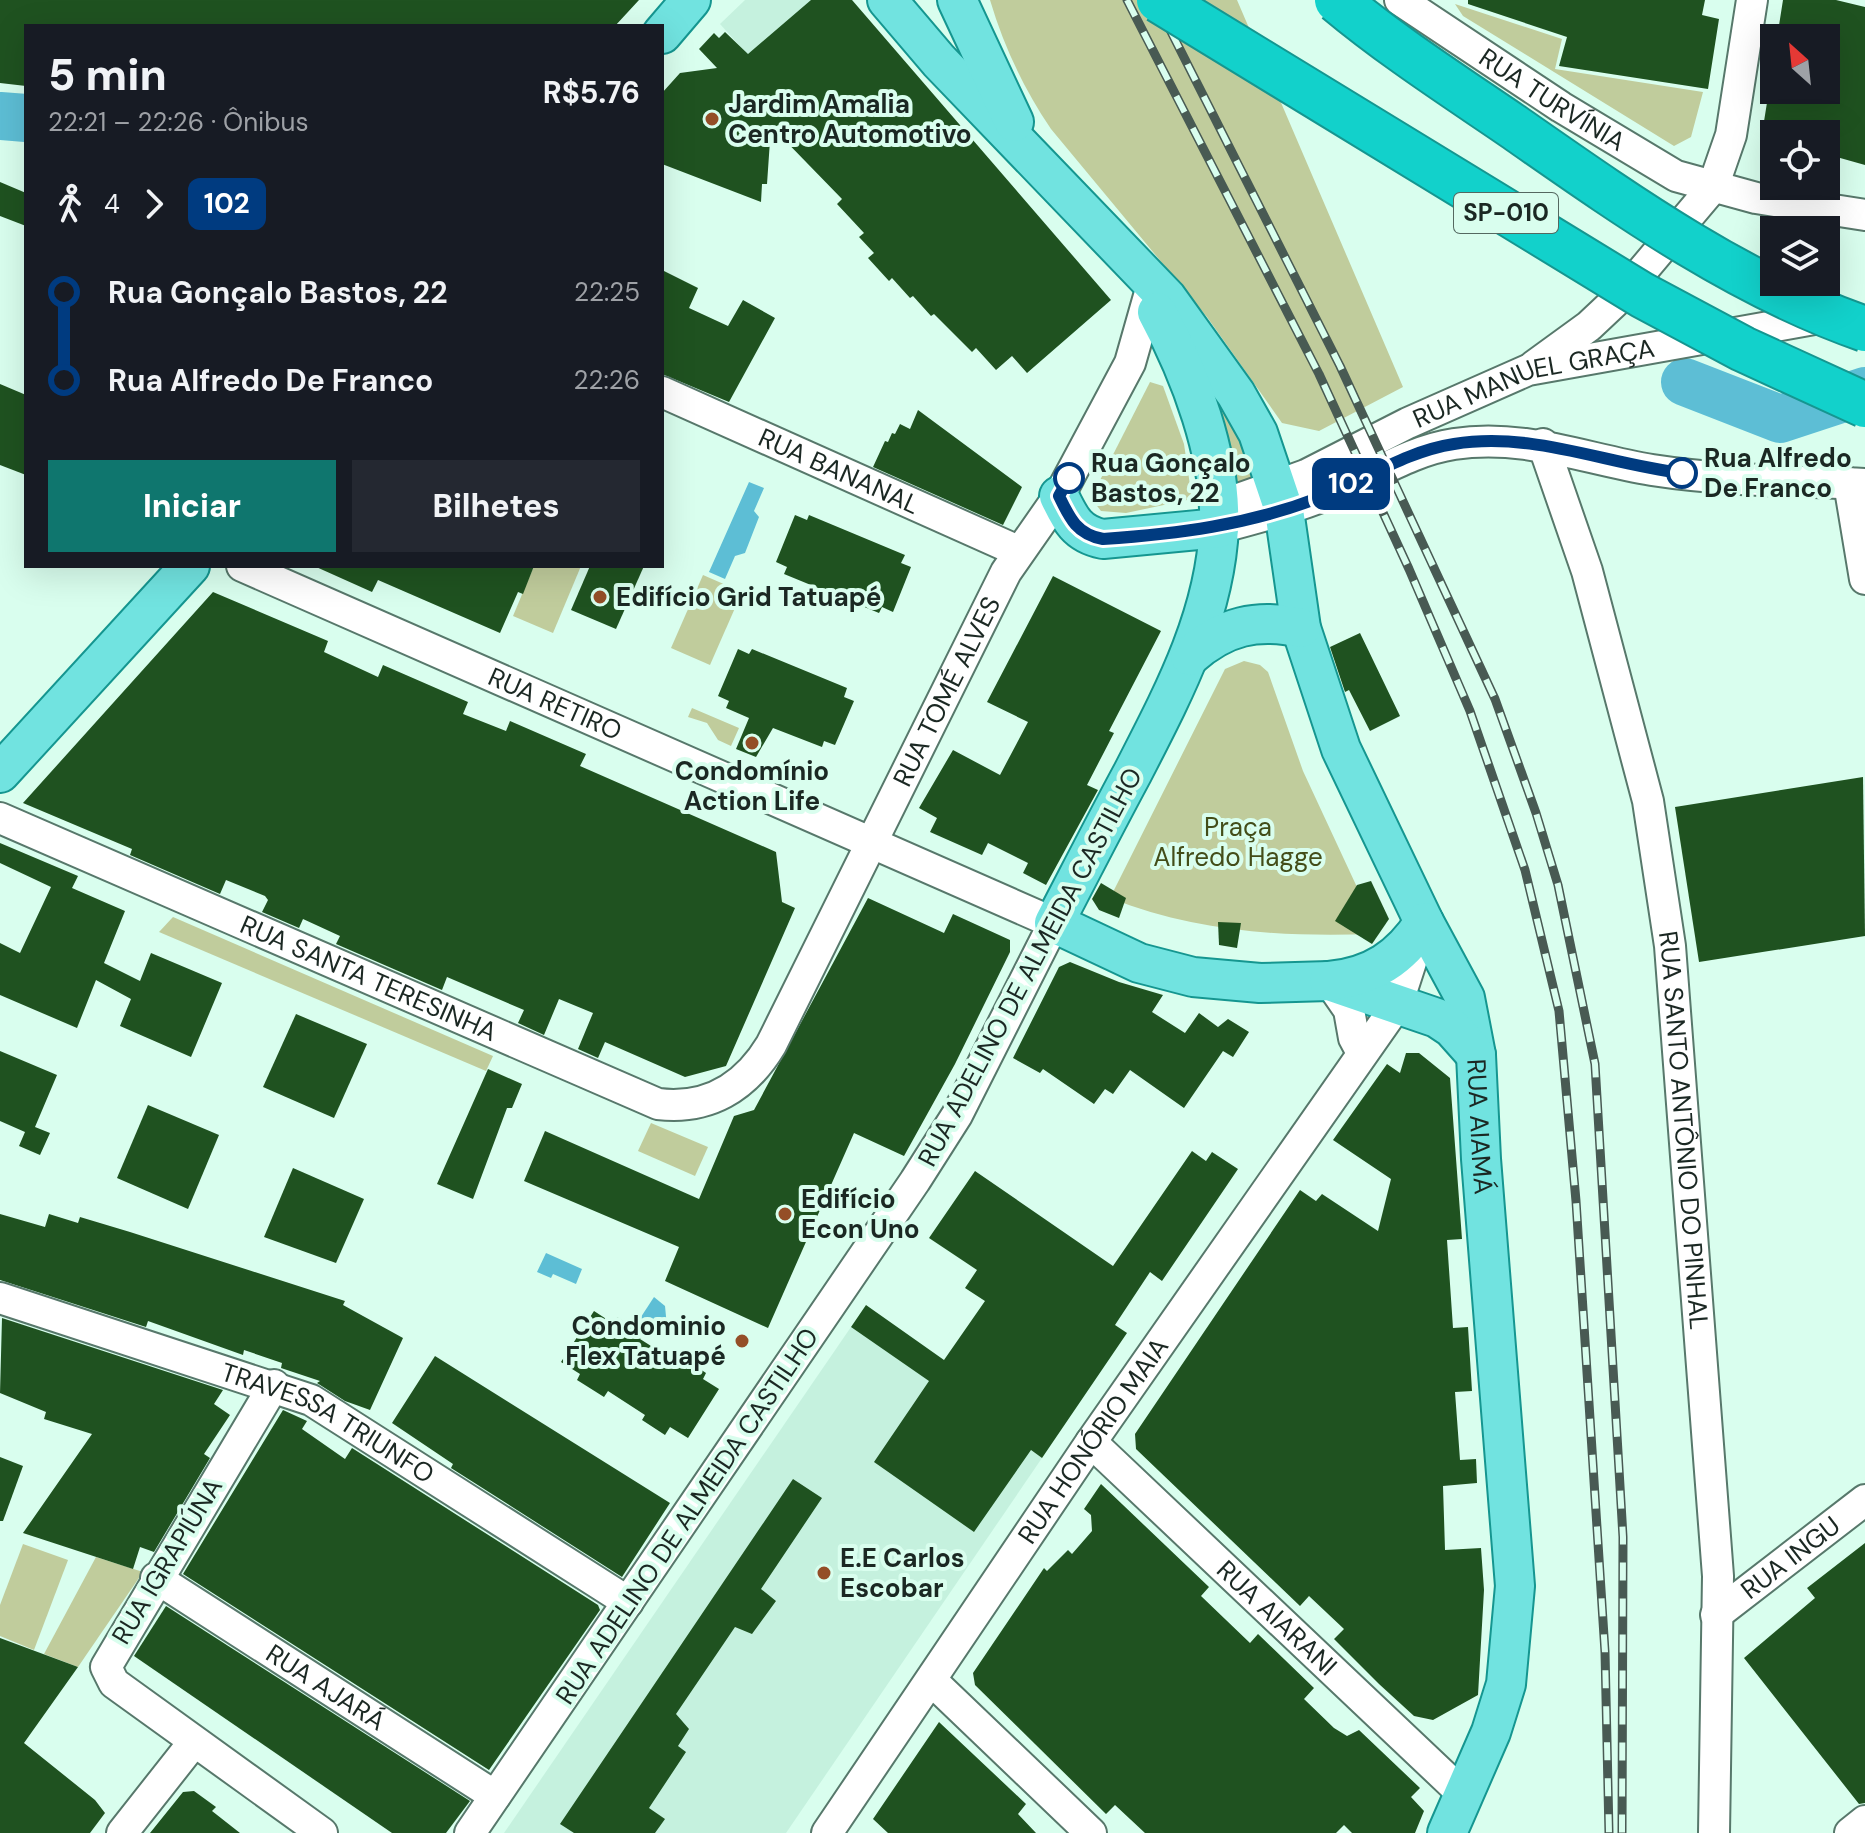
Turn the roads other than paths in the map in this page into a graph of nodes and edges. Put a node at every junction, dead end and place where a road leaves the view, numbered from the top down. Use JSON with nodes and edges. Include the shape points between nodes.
{"nodes":[{"id":1,"x":691,"y":0,"type":"edge"},
{"id":2,"x":887,"y":0,"type":"edge"},
{"id":3,"x":957,"y":0,"type":"edge"},
{"id":4,"x":1159,"y":0,"type":"edge"},
{"id":5,"x":1212,"y":0,"type":"edge"},
{"id":6,"x":1337,"y":0,"type":"edge"},
{"id":7,"x":1752,"y":0,"type":"edge"},
{"id":8,"x":1405,"y":2,"type":"edge"},
{"id":9,"x":664,"y":32,"type":"edge"},
{"id":10,"x":1033,"y":155,"type":"junction"},
{"id":11,"x":1713,"y":187,"type":"junction"},
{"id":12,"x":1865,"y":215,"type":"edge"},
{"id":13,"x":1142,"y":281,"type":"junction"},
{"id":14,"x":1865,"y":310,"type":"edge"},
{"id":15,"x":1865,"y":329,"type":"edge"},
{"id":16,"x":1528,"y":370,"type":"junction"},
{"id":17,"x":1865,"y":374,"type":"edge"},
{"id":18,"x":664,"y":393,"type":"edge"},
{"id":19,"x":1865,"y":405,"type":"edge"},
{"id":20,"x":1543,"y":444,"type":"junction"},
{"id":21,"x":1857,"y":483,"type":"edge"},
{"id":22,"x":1059,"y":496,"type":"junction"},
{"id":23,"x":1280,"y":499,"type":"junction"},
{"id":24,"x":1219,"y":517,"type":"junction"},
{"id":25,"x":1018,"y":551,"type":"junction"},
{"id":26,"x":188,"y":568,"type":"edge"},
{"id":27,"x":247,"y":568,"type":"edge"},
{"id":28,"x":1865,"y":579,"type":"edge"},
{"id":29,"x":1301,"y":628,"type":"junction"},
{"id":30,"x":1190,"y":656,"type":"junction"},
{"id":31,"x":0,"y":773,"type":"edge"},
{"id":32,"x":0,"y":818,"type":"edge"},
{"id":33,"x":870,"y":842,"type":"junction"},
{"id":34,"x":1424,"y":922,"type":"junction"},
{"id":35,"x":1054,"y":923,"type":"junction"},
{"id":36,"x":1329,"y":981,"type":"junction"},
{"id":37,"x":1397,"y":1005,"type":"junction"},
{"id":38,"x":1361,"y":1051,"type":"junction"},
{"id":39,"x":1476,"y":1055,"type":"junction"},
{"id":40,"x":738,"y":1086,"type":"joint"},
{"id":41,"x":0,"y":1298,"type":"edge"},
{"id":42,"x":274,"y":1385,"type":"junction"},
{"id":43,"x":1091,"y":1442,"type":"junction"},
{"id":44,"x":1865,"y":1500,"type":"edge"},
{"id":45,"x":156,"y":1578,"type":"junction"},
{"id":46,"x":628,"y":1602,"type":"junction"},
{"id":47,"x":1716,"y":1615,"type":"junction"},
{"id":48,"x":931,"y":1680,"type":"junction"},
{"id":49,"x":193,"y":1743,"type":"junction"},
{"id":50,"x":1464,"y":1795,"type":"junction"},
{"id":51,"x":495,"y":1796,"type":"junction"},
{"id":52,"x":1865,"y":1821,"type":"edge"},
{"id":53,"x":122,"y":1833,"type":"edge"},
{"id":54,"x":322,"y":1833,"type":"edge"},
{"id":55,"x":470,"y":1833,"type":"edge"},
{"id":56,"x":827,"y":1833,"type":"edge"},
{"id":57,"x":1091,"y":1833,"type":"edge"},
{"id":58,"x":1447,"y":1833,"type":"edge"},
{"id":59,"x":1714,"y":1833,"type":"edge"},
{"id":60,"x":1850,"y":1833,"type":"edge"}],
"edges":[{"from":1,"to":9,"type":"main road"},
{"from":2,"to":10,"type":"main road"},
{"from":3,"to":10,"type":"main road","via":[[995,87]]},
{"from":4,"to":19,"type":"highway","number":"SP-010","bridge":true,"via":[[1642,295]]},
{"from":5,"to":17,"type":"highway","number":"SP-010","via":[[1602,242],[1753,324]]},
{"from":6,"to":15,"type":"highway","bridge":true,"via":[[1562,161],[1700,250],[1822,314]]},
{"from":7,"to":11,"type":"street","via":[[1731,135]]},
{"from":8,"to":11,"type":"street","name":"RUA TURVÍNIA","via":[[1653,163]]},
{"from":10,"to":13,"type":"main road"},
{"from":11,"to":12,"type":"street"},
{"from":11,"to":16,"type":"street","via":[[1622,295]]},
{"from":13,"to":22,"type":"street","name":"RUA TOMÉ ALVES","via":[[1130,363]]},
{"from":13,"to":23,"type":"main road","name":"RUA AIAMÁ","via":[[1167,298],[1236,394],[1258,433]]},
{"from":13,"to":24,"type":"main road","name":"RUA ADELINO DE ALMEIDA CASTILHO","via":[[1202,418]]},
{"from":14,"to":16,"type":"street","name":"RUA MANUEL GRAÇA"},
{"from":16,"to":23,"type":"street","name":"RUA MANUEL GRAÇA"},
{"from":18,"to":25,"type":"street","name":"RUA BANANAL"},
{"from":20,"to":21,"type":"street","via":[[1651,470]]},
{"from":20,"to":23,"type":"street","via":[[1452,444]]},
{"from":20,"to":47,"type":"street","name":"RUA SANTO ANTÔNIO DO PINHAL","via":[[1587,571],[1648,801],[1670,946],[1718,1576]]},
{"from":21,"to":28,"type":"street"},
{"from":22,"to":24,"type":"main road","via":[[1069,517],[1088,536],[1103,539]]},
{"from":22,"to":25,"type":"street","name":"RUA TOMÉ ALVES"},
{"from":23,"to":24,"type":"street","name":"RUA MANUEL GRAÇA"},
{"from":23,"to":29,"type":"main road","name":"RUA AIAMÁ"},
{"from":24,"to":30,"type":"main road","name":"RUA ADELINO DE ALMEIDA CASTILHO","via":[[1208,606]]},
{"from":25,"to":33,"type":"street","name":"RUA TOMÉ ALVES"},
{"from":26,"to":31,"type":"main road"},
{"from":27,"to":33,"type":"street","name":"RUA RETIRO"},
{"from":29,"to":30,"type":"main road","via":[[1253,623],[1208,640]]},
{"from":29,"to":34,"type":"main road","name":"RUA AIAMÁ","via":[[1341,749]]},
{"from":30,"to":35,"type":"main road","name":"RUA ADELINO DE ALMEIDA CASTILHO"},
{"from":32,"to":40,"type":"street","name":"RUA SANTA TERESINHA","via":[[658,1104],[706,1102]]},
{"from":33,"to":35,"type":"street","name":"RUA RETIRO"},
{"from":33,"to":40,"type":"street","name":"RUA TOMÉ ALVES","via":[[771,1045]]},
{"from":34,"to":36,"type":"main road","via":[[1385,965]]},
{"from":34,"to":37,"type":"street","name":"RUA HONÓRIO MAIA"},
{"from":34,"to":39,"type":"main road","name":"RUA AIAMÁ","via":[[1465,998]]},
{"from":35,"to":36,"type":"main road","via":[[1139,963],[1193,977],[1260,983]]},
{"from":35,"to":46,"type":"street","name":"RUA ADELINO DE ALMEIDA CASTILHO","via":[[940,1142]]},
{"from":36,"to":37,"type":"main road"},
{"from":36,"to":38,"type":"street","via":[[1349,1010]]},
{"from":37,"to":38,"type":"street","name":"RUA HONÓRIO MAIA"},
{"from":37,"to":39,"type":"main road","via":[[1437,1018]]},
{"from":38,"to":43,"type":"street","name":"RUA HONÓRIO MAIA"},
{"from":39,"to":50,"type":"main road","name":"RUA AIAMÁ","via":[[1515,1586],[1506,1684]]},
{"from":41,"to":42,"type":"street","name":"TRAVESSA TRIUNFO"},
{"from":42,"to":45,"type":"street","name":"RUA IGRAPIÚNA"},
{"from":42,"to":46,"type":"street","name":"TRAVESSA TRIUNFO","via":[[341,1417]]},
{"from":43,"to":48,"type":"street","name":"RUA HONÓRIO MAIA"},
{"from":43,"to":50,"type":"street","name":"RUA AIARANI"},
{"from":44,"to":47,"type":"street","name":"RUA INGU"},
{"from":45,"to":49,"type":"street","name":"RUA IGRAPIÚNA","via":[[110,1655],[108,1676]]},
{"from":45,"to":51,"type":"street","name":"RUA AJARÁ"},
{"from":46,"to":51,"type":"street","name":"RUA ADELINO DE ALMEIDA CASTILHO"},
{"from":47,"to":59,"type":"street","name":"RUA SANTO ANTÔNIO DO PINHAL"},
{"from":48,"to":56,"type":"street","name":"RUA HONÓRIO MAIA"},
{"from":48,"to":57,"type":"street"},
{"from":49,"to":53,"type":"street"},
{"from":49,"to":54,"type":"street","name":"RUA IGRAPIÚNA"},
{"from":50,"to":58,"type":"main road","name":"RUA AIAMÁ"},
{"from":51,"to":55,"type":"street","name":"RUA ADELINO DE ALMEIDA CASTILHO"},
{"from":52,"to":60,"type":"street"}]}
